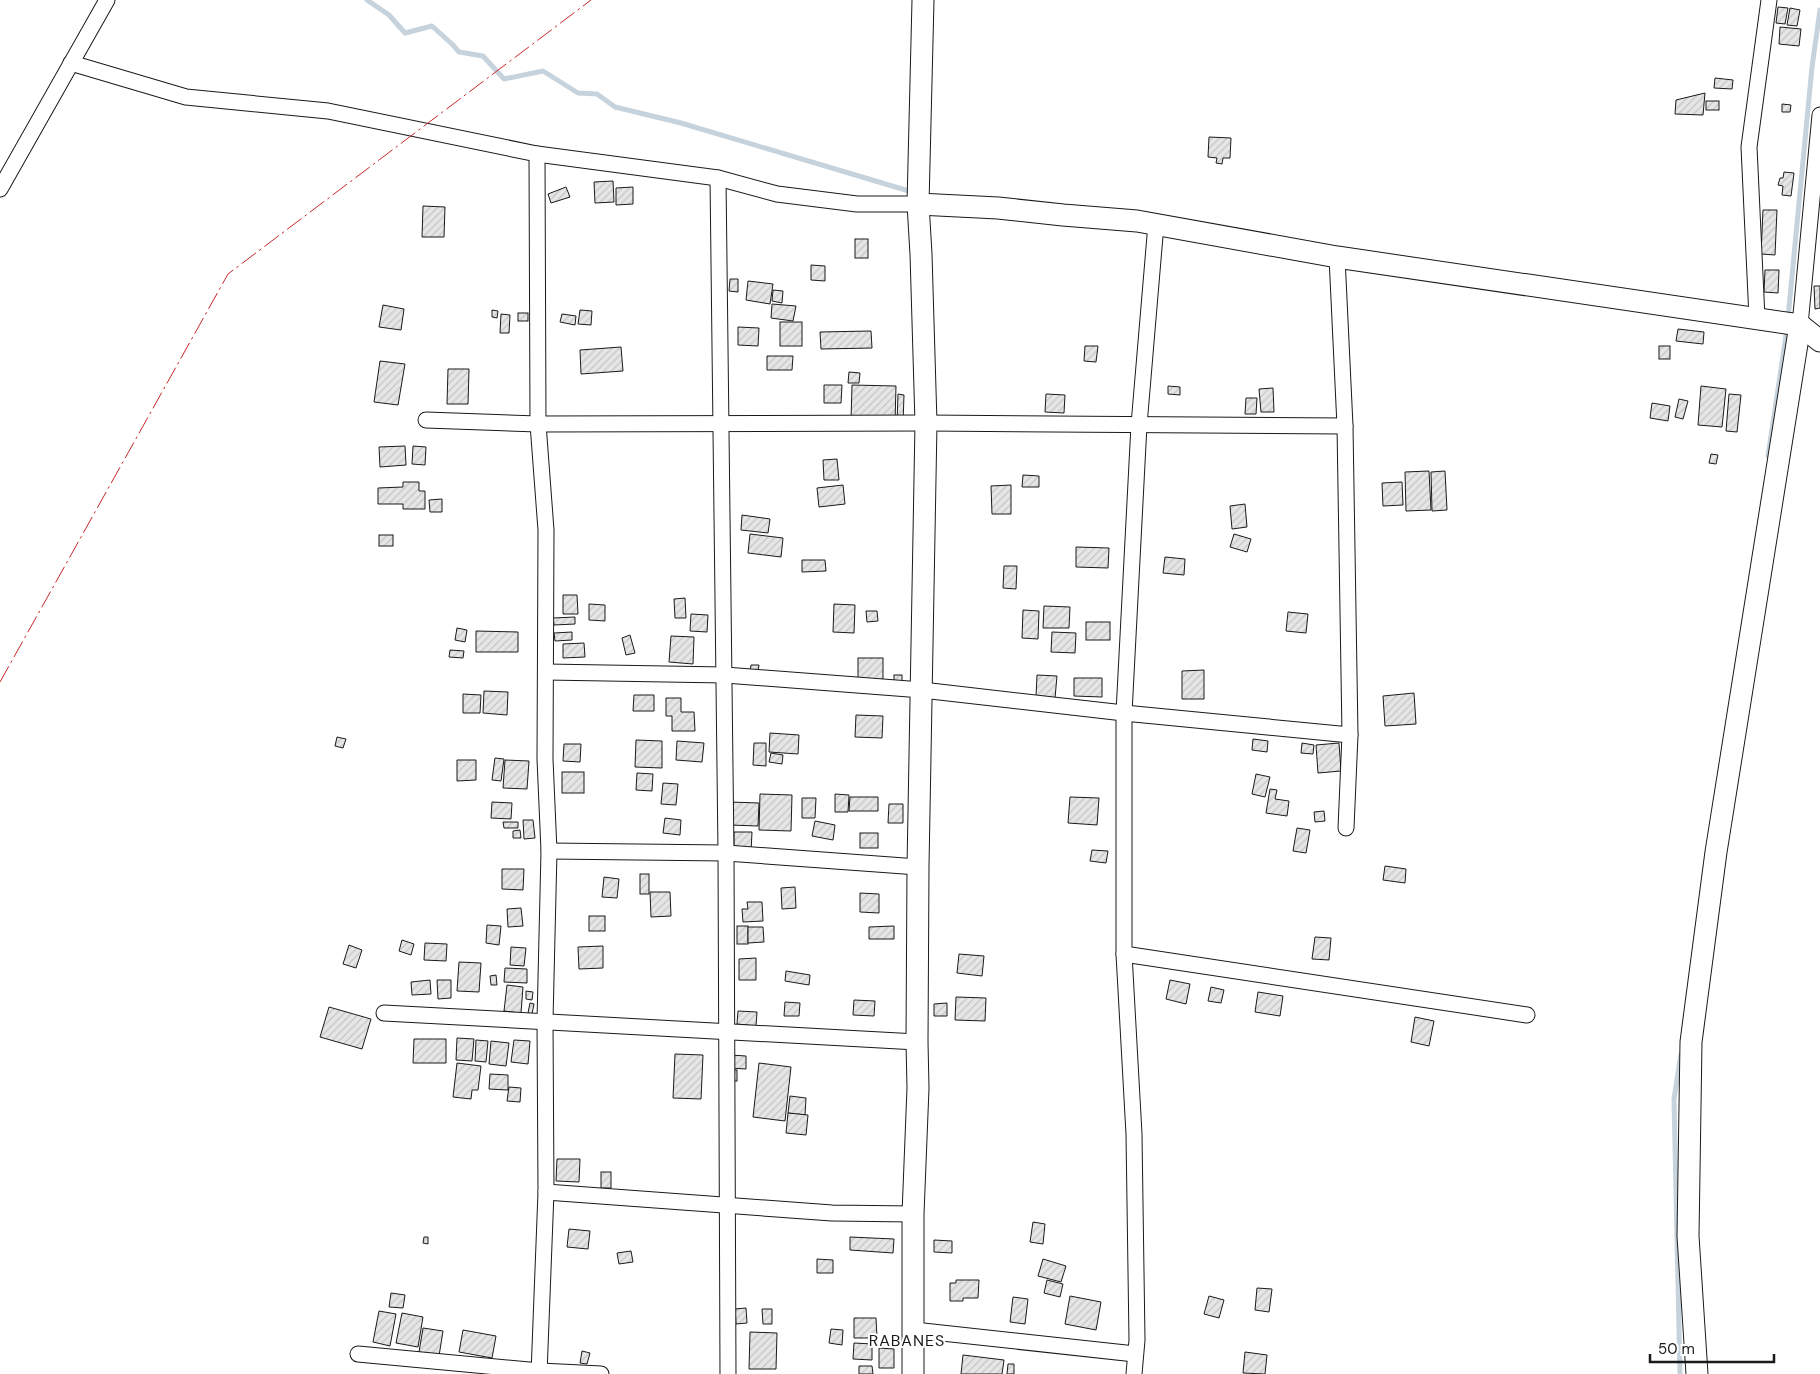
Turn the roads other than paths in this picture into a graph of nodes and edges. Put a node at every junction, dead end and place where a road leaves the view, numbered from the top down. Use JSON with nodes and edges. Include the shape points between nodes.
{"nodes":[{"id":1,"x":107,"y":0,"type":"edge"},
{"id":2,"x":924,"y":0,"type":"edge"},
{"id":3,"x":1769,"y":0,"type":"edge"},
{"id":4,"x":71,"y":63,"type":"junction"},
{"id":5,"x":1820,"y":115,"type":"edge"},
{"id":6,"x":537,"y":154,"type":"junction"},
{"id":7,"x":718,"y":178,"type":"junction"},
{"id":8,"x":0,"y":189,"type":"edge"},
{"id":9,"x":918,"y":204,"type":"junction"},
{"id":10,"x":1156,"y":224,"type":"junction"},
{"id":11,"x":1337,"y":257,"type":"junction"},
{"id":12,"x":1767,"y":320,"type":"junction"},
{"id":13,"x":1799,"y":324,"type":"junction"},
{"id":14,"x":1820,"y":341,"type":"edge"},
{"id":15,"x":426,"y":420,"type":"dead end"},
{"id":16,"x":720,"y":423,"type":"junction"},
{"id":17,"x":926,"y":423,"type":"junction"},
{"id":18,"x":538,"y":424,"type":"junction"},
{"id":19,"x":1139,"y":425,"type":"junction"},
{"id":20,"x":1345,"y":426,"type":"junction"},
{"id":21,"x":546,"y":672,"type":"junction"},
{"id":22,"x":725,"y":675,"type":"junction"},
{"id":23,"x":922,"y":690,"type":"junction"},
{"id":24,"x":1124,"y":714,"type":"junction"},
{"id":25,"x":1350,"y":734,"type":"junction"},
{"id":26,"x":1346,"y":828,"type":"dead end"},
{"id":27,"x":549,"y":851,"type":"junction"},
{"id":28,"x":726,"y":853,"type":"junction"},
{"id":29,"x":918,"y":867,"type":"junction"},
{"id":30,"x":1124,"y":954,"type":"junction"},
{"id":31,"x":384,"y":1013,"type":"dead end"},
{"id":32,"x":1527,"y":1015,"type":"dead end"},
{"id":33,"x":545,"y":1021,"type":"junction"},
{"id":34,"x":726,"y":1031,"type":"junction"},
{"id":35,"x":916,"y":1042,"type":"junction"},
{"id":36,"x":546,"y":1192,"type":"junction"},
{"id":37,"x":728,"y":1205,"type":"junction"},
{"id":38,"x":913,"y":1214,"type":"junction"},
{"id":39,"x":914,"y":1330,"type":"junction"},
{"id":40,"x":358,"y":1354,"type":"dead end"},
{"id":41,"x":1135,"y":1354,"type":"junction"},
{"id":42,"x":539,"y":1373,"type":"edge"},
{"id":43,"x":601,"y":1374,"type":"edge"},
{"id":44,"x":728,"y":1374,"type":"edge"},
{"id":45,"x":913,"y":1374,"type":"edge"},
{"id":46,"x":1134,"y":1374,"type":"edge"},
{"id":47,"x":1697,"y":1374,"type":"edge"}],
"edges":[{"from":1,"to":4,"type":"street"},
{"from":2,"to":9,"type":"street"},
{"from":3,"to":12,"type":"street","via":[[1750,147]]},
{"from":4,"to":6,"type":"street","via":[[186,97],[328,112]]},
{"from":4,"to":8,"type":"street"},
{"from":5,"to":13,"type":"street"},
{"from":6,"to":7,"type":"street"},
{"from":6,"to":18,"type":"street"},
{"from":7,"to":9,"type":"street","via":[[777,194],[857,204]]},
{"from":7,"to":16,"type":"street"},
{"from":9,"to":10,"type":"street","via":[[998,208]]},
{"from":9,"to":17,"type":"street"},
{"from":10,"to":11,"type":"street"},
{"from":10,"to":19,"type":"street"},
{"from":11,"to":12,"type":"street"},
{"from":11,"to":20,"type":"street"},
{"from":12,"to":13,"type":"street"},
{"from":13,"to":14,"type":"street"},
{"from":13,"to":47,"type":"street","via":[[1716,852],[1691,1042],[1688,1236]]},
{"from":15,"to":18,"type":"street"},
{"from":16,"to":17,"type":"street"},
{"from":16,"to":18,"type":"street"},
{"from":16,"to":22,"type":"street"},
{"from":17,"to":19,"type":"street"},
{"from":17,"to":23,"type":"street"},
{"from":18,"to":21,"type":"street","via":[[546,530]]},
{"from":19,"to":20,"type":"street"},
{"from":19,"to":24,"type":"street"},
{"from":20,"to":25,"type":"street"},
{"from":21,"to":22,"type":"street"},
{"from":21,"to":27,"type":"street"},
{"from":22,"to":23,"type":"street"},
{"from":22,"to":28,"type":"street"},
{"from":23,"to":24,"type":"street"},
{"from":23,"to":29,"type":"street"},
{"from":24,"to":25,"type":"street"},
{"from":24,"to":30,"type":"street"},
{"from":25,"to":26,"type":"street"},
{"from":27,"to":28,"type":"street"},
{"from":27,"to":33,"type":"street"},
{"from":28,"to":29,"type":"street"},
{"from":28,"to":34,"type":"street"},
{"from":29,"to":35,"type":"street"},
{"from":30,"to":32,"type":"street"},
{"from":30,"to":41,"type":"street","via":[[1134,1134]]},
{"from":31,"to":33,"type":"street"},
{"from":33,"to":34,"type":"street"},
{"from":33,"to":36,"type":"street"},
{"from":34,"to":35,"type":"street"},
{"from":34,"to":37,"type":"street"},
{"from":35,"to":38,"type":"street","via":[[918,1088]]},
{"from":36,"to":37,"type":"street"},
{"from":36,"to":42,"type":"street"},
{"from":37,"to":38,"type":"street","via":[[832,1213]]},
{"from":37,"to":44,"type":"street"},
{"from":38,"to":39,"type":"street"},
{"from":39,"to":41,"type":"street"},
{"from":39,"to":45,"type":"street"},
{"from":40,"to":42,"type":"street"},
{"from":41,"to":46,"type":"street"},
{"from":42,"to":43,"type":"street"}]}
